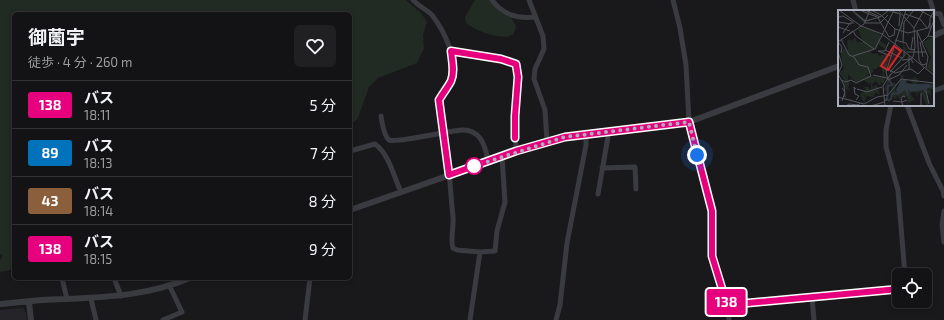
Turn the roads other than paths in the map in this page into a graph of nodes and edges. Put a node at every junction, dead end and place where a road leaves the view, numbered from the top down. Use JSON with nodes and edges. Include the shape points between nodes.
{"nodes":[{"id":1,"x":412,"y":0,"type":"edge"},
{"id":2,"x":492,"y":0,"type":"edge"},
{"id":3,"x":529,"y":0,"type":"edge"},
{"id":4,"x":673,"y":0,"type":"edge"},
{"id":5,"x":853,"y":0,"type":"edge"},
{"id":6,"x":930,"y":0,"type":"edge"},
{"id":7,"x":856,"y":10,"type":"edge"},
{"id":8,"x":933,"y":10,"type":"edge"},
{"id":9,"x":934,"y":12,"type":"edge"},
{"id":10,"x":535,"y":17,"type":"junction"},
{"id":11,"x":944,"y":26,"type":"edge"},
{"id":12,"x":944,"y":31,"type":"edge"},
{"id":13,"x":934,"y":36,"type":"edge"},
{"id":14,"x":451,"y":51,"type":"junction"},
{"id":15,"x":838,"y":66,"type":"edge"},
{"id":16,"x":944,"y":87,"type":"edge"},
{"id":17,"x":934,"y":91,"type":"edge"},
{"id":18,"x":891,"y":106,"type":"edge"},
{"id":19,"x":907,"y":106,"type":"edge"},
{"id":20,"x":381,"y":116,"type":"dead end"},
{"id":21,"x":689,"y":122,"type":"junction"},
{"id":22,"x":609,"y":131,"type":"junction"},
{"id":23,"x":444,"y":132,"type":"junction"},
{"id":24,"x":586,"y":133,"type":"junction"},
{"id":25,"x":548,"y":141,"type":"junction"},
{"id":26,"x":352,"y":150,"type":"edge"},
{"id":27,"x":516,"y":151,"type":"junction"},
{"id":28,"x":502,"y":156,"type":"junction"},
{"id":29,"x":488,"y":161,"type":"junction"},
{"id":30,"x":602,"y":168,"type":"junction"},
{"id":31,"x":449,"y":175,"type":"junction"},
{"id":32,"x":636,"y":189,"type":"dead end"},
{"id":33,"x":401,"y":192,"type":"junction"},
{"id":34,"x":598,"y":194,"type":"dead end"},
{"id":35,"x":944,"y":196,"type":"edge"},
{"id":36,"x":352,"y":209,"type":"edge"},
{"id":37,"x":944,"y":211,"type":"edge"},
{"id":38,"x":944,"y":233,"type":"edge"},
{"id":39,"x":944,"y":242,"type":"edge"},
{"id":40,"x":480,"y":252,"type":"junction"},
{"id":41,"x":904,"y":268,"type":"edge"},
{"id":42,"x":62,"y":280,"type":"edge"},
{"id":43,"x":115,"y":280,"type":"edge"},
{"id":44,"x":184,"y":280,"type":"edge"},
{"id":45,"x":310,"y":280,"type":"edge"},
{"id":46,"x":174,"y":283,"type":"edge"},
{"id":47,"x":892,"y":290,"type":"edge"},
{"id":48,"x":121,"y":296,"type":"junction"},
{"id":49,"x":812,"y":297,"type":"junction"},
{"id":50,"x":67,"y":298,"type":"junction"},
{"id":51,"x":91,"y":299,"type":"junction"},
{"id":52,"x":29,"y":302,"type":"junction"},
{"id":53,"x":0,"y":304,"type":"edge"},
{"id":54,"x":727,"y":305,"type":"junction"},
{"id":55,"x":31,"y":320,"type":"edge"},
{"id":56,"x":96,"y":320,"type":"edge"},
{"id":57,"x":163,"y":320,"type":"edge"},
{"id":58,"x":305,"y":320,"type":"edge"},
{"id":59,"x":470,"y":320,"type":"edge"},
{"id":60,"x":556,"y":320,"type":"edge"},
{"id":61,"x":729,"y":320,"type":"edge"},
{"id":62,"x":814,"y":320,"type":"edge"}],
"edges":[{"from":1,"to":14,"type":"street","via":[[432,15]]},
{"from":2,"to":10,"type":"street","via":[[512,17]]},
{"from":3,"to":10,"type":"street"},
{"from":4,"to":21,"type":"street","via":[[686,65]]},
{"from":5,"to":7,"type":"street"},
{"from":6,"to":8,"type":"street"},
{"from":9,"to":11,"type":"street","via":[[940,14]]},
{"from":10,"to":25,"type":"street","via":[[543,36],[544,49],[535,69],[534,79],[545,110]]},
{"from":12,"to":13,"type":"street"},
{"from":14,"to":23,"type":"street","via":[[451,80],[439,100]]},
{"from":14,"to":27,"type":"street","via":[[516,64]]},
{"from":15,"to":21,"type":"street"},
{"from":16,"to":17,"type":"street"},
{"from":18,"to":41,"type":"street","via":[[886,147],[898,190]]},
{"from":19,"to":35,"type":"street"},
{"from":20,"to":23,"type":"street","via":[[387,139],[390,141]]},
{"from":21,"to":22,"type":"street"},
{"from":21,"to":54,"type":"street","via":[[712,211],[712,256]]},
{"from":22,"to":24,"type":"street"},
{"from":22,"to":30,"type":"street"},
{"from":23,"to":29,"type":"street","via":[[468,130],[476,133],[481,137]]},
{"from":23,"to":31,"type":"street"},
{"from":24,"to":25,"type":"street"},
{"from":24,"to":60,"type":"street"},
{"from":25,"to":27,"type":"street"},
{"from":26,"to":33,"type":"street","via":[[375,144],[379,147]]},
{"from":27,"to":28,"type":"street"},
{"from":28,"to":29,"type":"street"},
{"from":28,"to":40,"type":"street","via":[[505,202],[497,231],[495,251]]},
{"from":29,"to":31,"type":"street"},
{"from":30,"to":32,"type":"street","via":[[635,167]]},
{"from":30,"to":34,"type":"street"},
{"from":31,"to":33,"type":"street"},
{"from":31,"to":40,"type":"street","via":[[454,229],[453,248]]},
{"from":33,"to":36,"type":"street"},
{"from":37,"to":38,"type":"street"},
{"from":38,"to":39,"type":"street"},
{"from":40,"to":59,"type":"street"},
{"from":42,"to":50,"type":"street"},
{"from":43,"to":48,"type":"street"},
{"from":44,"to":46,"type":"street"},
{"from":45,"to":58,"type":"street"},
{"from":46,"to":48,"type":"street"},
{"from":46,"to":57,"type":"street","via":[[182,312]]},
{"from":47,"to":49,"type":"street"},
{"from":48,"to":51,"type":"street"},
{"from":49,"to":54,"type":"street"},
{"from":49,"to":62,"type":"street"},
{"from":50,"to":51,"type":"street"},
{"from":50,"to":52,"type":"street"},
{"from":51,"to":56,"type":"street"},
{"from":52,"to":53,"type":"street"},
{"from":52,"to":55,"type":"street"},
{"from":54,"to":61,"type":"street"}]}
